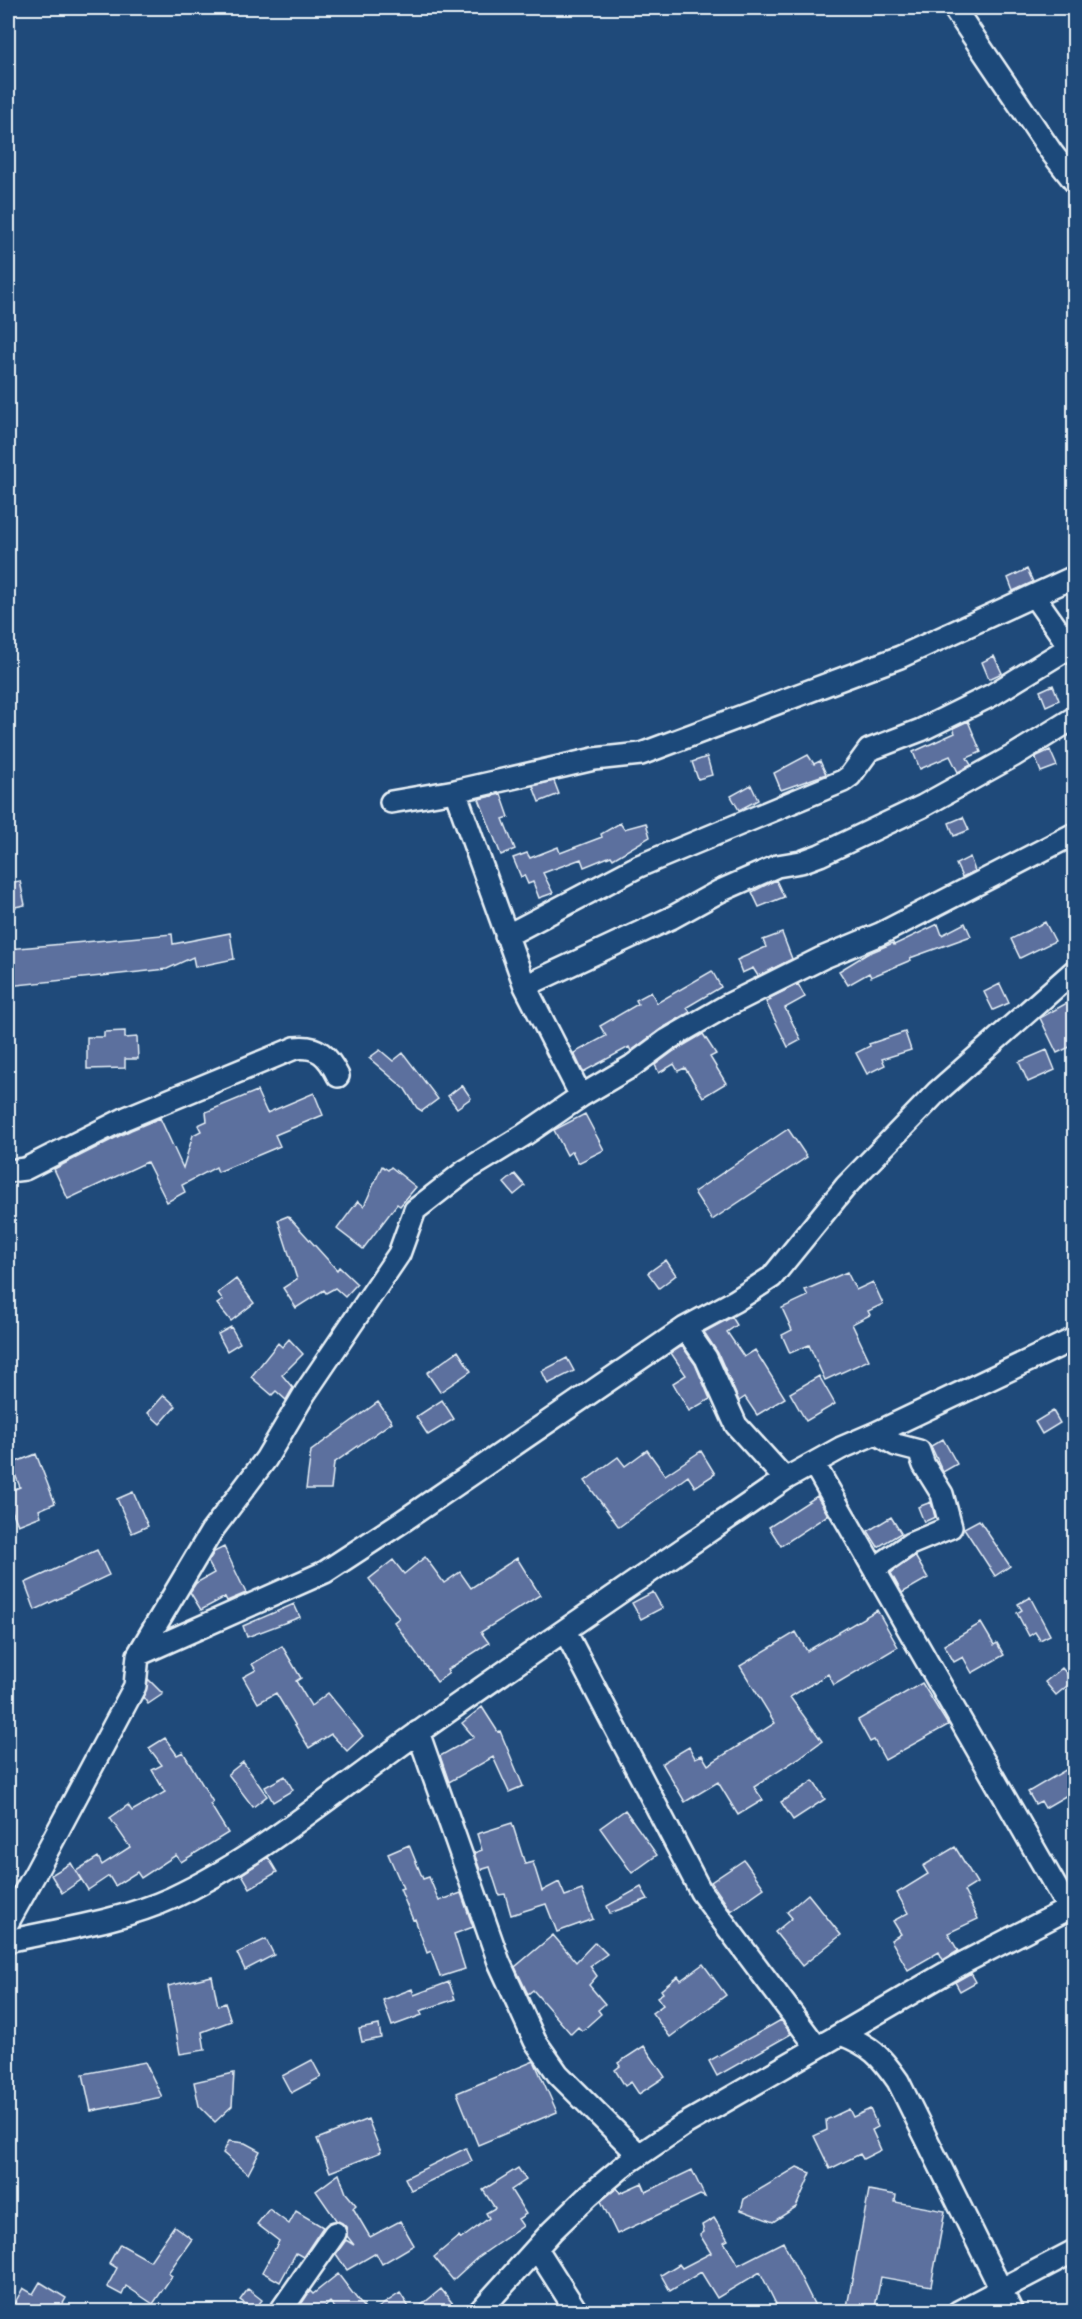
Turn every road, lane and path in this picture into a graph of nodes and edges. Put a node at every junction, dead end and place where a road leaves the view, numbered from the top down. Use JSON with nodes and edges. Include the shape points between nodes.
{"nodes":[{"id":1,"x":954,"y":8,"type":"edge"},
{"id":2,"x":1074,"y":181,"type":"edge"},
{"id":3,"x":1074,"y":577,"type":"edge"},
{"id":4,"x":1034,"y":596,"type":"junction"},
{"id":5,"x":1072,"y":650,"type":"edge"},
{"id":6,"x":1074,"y":718,"type":"edge"},
{"id":7,"x":454,"y":791,"type":"junction"},
{"id":8,"x":391,"y":802,"type":"dead end"},
{"id":9,"x":1074,"y":834,"type":"edge"},
{"id":10,"x":506,"y":936,"type":"junction"},
{"id":11,"x":1074,"y":971,"type":"edge"},
{"id":12,"x":525,"y":986,"type":"junction"},
{"id":13,"x":338,"y":1076,"type":"dead end"},
{"id":14,"x":581,"y":1096,"type":"junction"},
{"id":15,"x":8,"y":1171,"type":"edge"},
{"id":16,"x":685,"y":1328,"type":"junction"},
{"id":17,"x":1074,"y":1339,"type":"edge"},
{"id":18,"x":876,"y":1433,"type":"junction"},
{"id":19,"x":814,"y":1464,"type":"junction"},
{"id":20,"x":785,"y":1479,"type":"junction"},
{"id":21,"x":873,"y":1569,"type":"junction"},
{"id":22,"x":565,"y":1631,"type":"junction"},
{"id":23,"x":138,"y":1655,"type":"junction"},
{"id":24,"x":418,"y":1732,"type":"junction"},
{"id":25,"x":1071,"y":1907,"type":"edge"},
{"id":26,"x":8,"y":1922,"type":"edge"},
{"id":27,"x":8,"y":1941,"type":"edge"},
{"id":28,"x":841,"y":2034,"type":"junction"},
{"id":29,"x":816,"y":2046,"type":"junction"},
{"id":30,"x":639,"y":2155,"type":"junction"},
{"id":31,"x":335,"y":2233,"type":"dead end"},
{"id":32,"x":537,"y":2249,"type":"junction"},
{"id":33,"x":1074,"y":2251,"type":"edge"},
{"id":34,"x":1001,"y":2290,"type":"junction"},
{"id":35,"x":280,"y":2312,"type":"edge"},
{"id":36,"x":479,"y":2312,"type":"edge"},
{"id":37,"x":577,"y":2312,"type":"edge"},
{"id":38,"x":958,"y":2312,"type":"edge"},
{"id":39,"x":1012,"y":2312,"type":"edge"}],
"edges":[{"from":1,"to":2,"type":"street"},
{"from":3,"to":4,"type":"street"},
{"from":4,"to":5,"type":"street"},
{"from":4,"to":7,"type":"street","via":[[900,657],[641,754],[594,759]]},
{"from":5,"to":10,"type":"street","via":[[936,723],[869,750],[843,781],[639,866]]},
{"from":6,"to":12,"type":"street","via":[[923,806],[820,855],[777,866],[720,891],[672,918]]},
{"from":7,"to":8,"type":"street"},
{"from":7,"to":10,"type":"street"},
{"from":9,"to":14,"type":"street","via":[[880,934],[726,1006]]},
{"from":10,"to":12,"type":"street"},
{"from":11,"to":16,"type":"street","via":[[937,1092],[846,1186],[772,1277]]},
{"from":12,"to":14,"type":"street"},
{"from":13,"to":15,"type":"street","via":[[326,1055],[306,1046],[295,1048],[126,1118],[25,1168]]},
{"from":14,"to":23,"type":"street","via":[[465,1171],[415,1210],[399,1254],[305,1393],[266,1459],[211,1532]]},
{"from":16,"to":20,"type":"street","via":[[706,1358],[736,1425]]},
{"from":16,"to":23,"type":"street","via":[[325,1572]]},
{"from":17,"to":18,"type":"street"},
{"from":18,"to":19,"type":"street"},
{"from":18,"to":21,"type":"street","via":[[896,1445],[919,1450],[942,1494],[951,1527],[910,1544]]},
{"from":19,"to":20,"type":"street"},
{"from":19,"to":21,"type":"street"},
{"from":20,"to":22,"type":"street"},
{"from":21,"to":25,"type":"street"},
{"from":22,"to":24,"type":"street"},
{"from":22,"to":29,"type":"street","via":[[701,1892]]},
{"from":23,"to":26,"type":"street","via":[[135,1686]]},
{"from":24,"to":27,"type":"street","via":[[209,1880],[130,1912]]},
{"from":24,"to":30,"type":"street","via":[[499,1962],[535,2041],[558,2074]]},
{"from":25,"to":28,"type":"street","via":[[963,1963]]},
{"from":28,"to":29,"type":"street"},
{"from":28,"to":34,"type":"street","via":[[866,2044],[898,2080]]},
{"from":29,"to":30,"type":"street"},
{"from":30,"to":32,"type":"street","via":[[589,2194]]},
{"from":31,"to":35,"type":"street"},
{"from":32,"to":36,"type":"street"},
{"from":32,"to":37,"type":"street"},
{"from":33,"to":34,"type":"street"},
{"from":34,"to":38,"type":"street"},
{"from":34,"to":39,"type":"street"}]}
